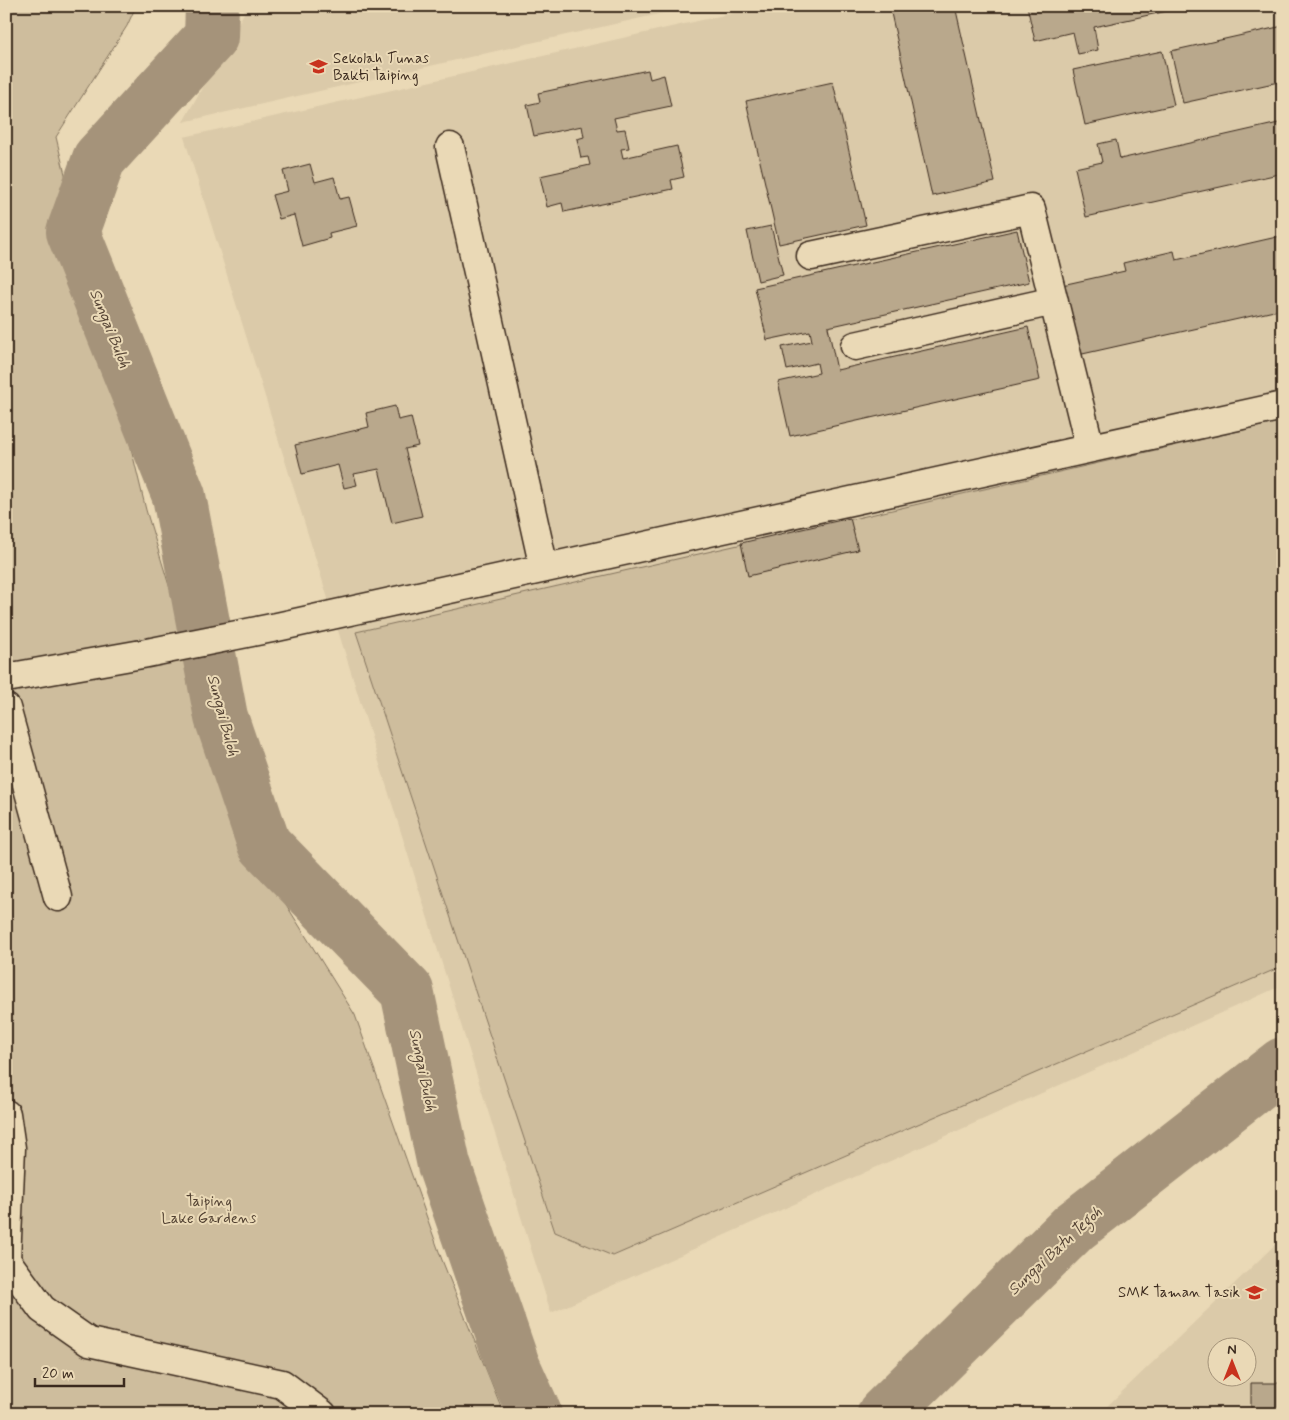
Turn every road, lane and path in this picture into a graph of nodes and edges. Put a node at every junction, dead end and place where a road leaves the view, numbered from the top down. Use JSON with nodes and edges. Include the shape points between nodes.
{"nodes":[{"id":1,"x":450,"y":147,"type":"dead end"},
{"id":2,"x":811,"y":256,"type":"dead end"},
{"id":3,"x":1054,"y":302,"type":"junction"},
{"id":4,"x":855,"y":346,"type":"dead end"},
{"id":5,"x":1283,"y":406,"type":"edge"},
{"id":6,"x":1090,"y":448,"type":"junction"},
{"id":7,"x":544,"y":568,"type":"junction"},
{"id":8,"x":6,"y":678,"type":"edge"},
{"id":9,"x":6,"y":708,"type":"edge"},
{"id":10,"x":58,"y":897,"type":"dead end"},
{"id":11,"x":6,"y":1114,"type":"edge"},
{"id":12,"x":6,"y":1260,"type":"edge"},
{"id":13,"x":322,"y":1414,"type":"edge"}],
"edges":[{"from":1,"to":7,"type":"street"},
{"from":2,"to":3,"type":"street","via":[[1031,209]]},
{"from":3,"to":4,"type":"street"},
{"from":3,"to":6,"type":"street"},
{"from":5,"to":6,"type":"street"},
{"from":6,"to":7,"type":"street"},
{"from":7,"to":8,"type":"street","via":[[277,627]]},
{"from":9,"to":10,"type":"street"},
{"from":11,"to":12,"type":"street","via":[[11,1148]]},
{"from":12,"to":13,"type":"street","via":[[42,1309],[89,1342],[282,1384]]}]}
